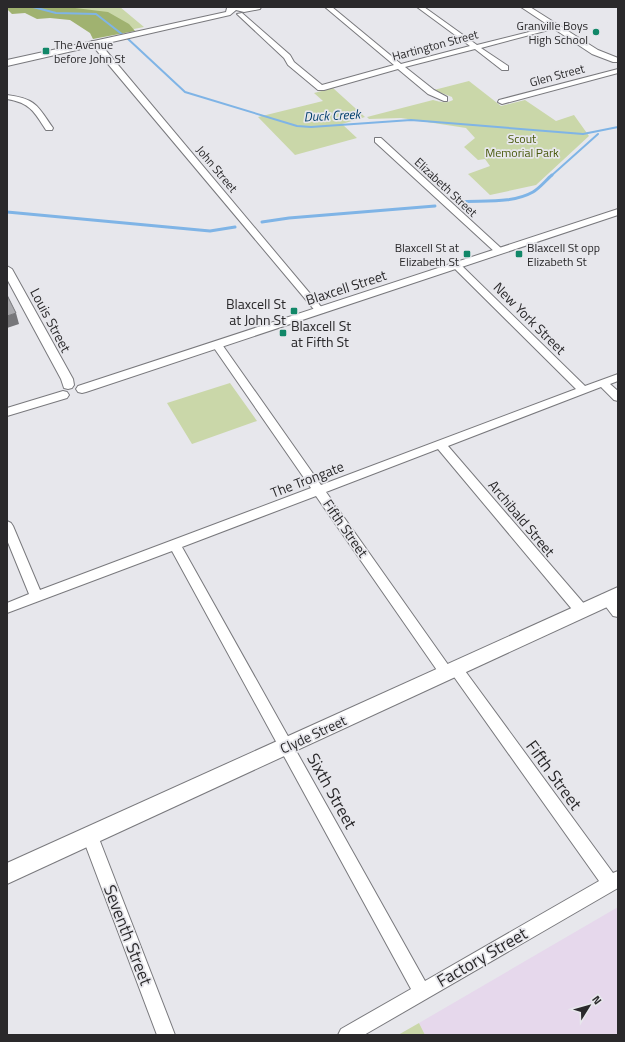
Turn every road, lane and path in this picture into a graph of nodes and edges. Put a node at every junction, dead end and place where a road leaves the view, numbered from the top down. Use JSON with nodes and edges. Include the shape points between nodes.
{"nodes":[{"id":1,"x":257,"y":7,"type":"edge"},
{"id":2,"x":328,"y":7,"type":"edge"},
{"id":3,"x":420,"y":7,"type":"edge"},
{"id":4,"x":525,"y":7,"type":"edge"},
{"id":5,"x":236,"y":11,"type":"edge"},
{"id":6,"x":556,"y":27,"type":"junction"},
{"id":7,"x":95,"y":43,"type":"junction"},
{"id":8,"x":476,"y":47,"type":"junction"},
{"id":9,"x":7,"y":63,"type":"edge"},
{"id":10,"x":616,"y":64,"type":"edge"},
{"id":11,"x":399,"y":66,"type":"junction"},
{"id":12,"x":505,"y":68,"type":"dead end"},
{"id":13,"x":7,"y":97,"type":"edge"},
{"id":14,"x":444,"y":99,"type":"dead end"},
{"id":15,"x":502,"y":102,"type":"dead end"},
{"id":16,"x":49,"y":128,"type":"dead end"},
{"id":17,"x":378,"y":140,"type":"dead end"},
{"id":18,"x":618,"y":212,"type":"edge"},
{"id":19,"x":499,"y":251,"type":"junction"},
{"id":20,"x":457,"y":266,"type":"junction"},
{"id":21,"x":7,"y":268,"type":"edge"},
{"id":22,"x":320,"y":311,"type":"junction"},
{"id":23,"x":217,"y":345,"type":"junction"},
{"id":24,"x":618,"y":377,"type":"edge"},
{"id":25,"x":603,"y":383,"type":"junction"},
{"id":26,"x":66,"y":390,"type":"junction"},
{"id":27,"x":583,"y":390,"type":"junction"},
{"id":28,"x":618,"y":397,"type":"edge"},
{"id":29,"x":7,"y":412,"type":"edge"},
{"id":30,"x":440,"y":445,"type":"junction"},
{"id":31,"x":319,"y":490,"type":"junction"},
{"id":32,"x":7,"y":526,"type":"edge"},
{"id":33,"x":175,"y":545,"type":"junction"},
{"id":34,"x":37,"y":597,"type":"junction"},
{"id":35,"x":614,"y":602,"type":"edge"},
{"id":36,"x":7,"y":608,"type":"edge"},
{"id":37,"x":582,"y":610,"type":"junction"},
{"id":38,"x":451,"y":670,"type":"junction"},
{"id":39,"x":287,"y":746,"type":"junction"},
{"id":40,"x":90,"y":836,"type":"junction"},
{"id":41,"x":7,"y":874,"type":"edge"},
{"id":42,"x":614,"y":881,"type":"edge"},
{"id":43,"x":422,"y":992,"type":"junction"},
{"id":44,"x":166,"y":1035,"type":"edge"},
{"id":45,"x":347,"y":1035,"type":"edge"}],
"edges":[{"from":1,"to":5,"type":"street"},
{"from":2,"to":11,"type":"street"},
{"from":3,"to":8,"type":"street"},
{"from":4,"to":6,"type":"street"},
{"from":5,"to":7,"type":"street"},
{"from":5,"to":11,"type":"street","name":"Hartington Street","via":[[321,88]]},
{"from":6,"to":8,"type":"street","name":"Hartington Street"},
{"from":6,"to":10,"type":"street","via":[[595,52],[597,56]]},
{"from":7,"to":9,"type":"street"},
{"from":7,"to":22,"type":"street","name":"John Street"},
{"from":8,"to":11,"type":"street","name":"Hartington Street"},
{"from":8,"to":12,"type":"street"},
{"from":10,"to":15,"type":"street","name":"Glen Street"},
{"from":11,"to":14,"type":"street","via":[[431,92]]},
{"from":13,"to":16,"type":"street","via":[[31,103]]},
{"from":17,"to":19,"type":"street","name":"Elizabeth Street"},
{"from":18,"to":19,"type":"street","name":"Blaxcell Street"},
{"from":19,"to":20,"type":"street","name":"Blaxcell Street"},
{"from":20,"to":22,"type":"street","name":"Blaxcell Street"},
{"from":20,"to":27,"type":"street","name":"New York Street"},
{"from":21,"to":26,"type":"street","name":"Louis Street","via":[[67,379]]},
{"from":22,"to":23,"type":"street","name":"Blaxcell Street"},
{"from":23,"to":26,"type":"street","name":"Blaxcell Street","via":[[82,389],[77,397],[67,398]]},
{"from":23,"to":31,"type":"street","name":"Fifth Street"},
{"from":24,"to":25,"type":"street","name":"The Trongate"},
{"from":25,"to":27,"type":"street","name":"The Trongate"},
{"from":25,"to":28,"type":"street"},
{"from":26,"to":29,"type":"street"},
{"from":27,"to":30,"type":"street","name":"The Trongate"},
{"from":30,"to":31,"type":"street","name":"The Trongate"},
{"from":30,"to":37,"type":"street","name":"Archibald Street"},
{"from":31,"to":33,"type":"street","name":"The Trongate"},
{"from":31,"to":38,"type":"street","name":"Fifth Street"},
{"from":32,"to":34,"type":"street"},
{"from":33,"to":34,"type":"street","name":"The Trongate"},
{"from":33,"to":39,"type":"street","name":"Sixth Street"},
{"from":34,"to":36,"type":"street","name":"The Trongate"},
{"from":35,"to":37,"type":"main road","name":"Clyde Street"},
{"from":37,"to":38,"type":"main road","name":"Clyde Street"},
{"from":38,"to":39,"type":"main road","name":"Clyde Street"},
{"from":38,"to":42,"type":"street","name":"Fifth Street"},
{"from":39,"to":40,"type":"main road","name":"Clyde Street"},
{"from":39,"to":43,"type":"street","name":"Sixth Street"},
{"from":40,"to":41,"type":"main road","name":"Clyde Street"},
{"from":40,"to":44,"type":"street","name":"Seventh Street"},
{"from":42,"to":43,"type":"street","name":"Factory Street"},
{"from":43,"to":45,"type":"street","name":"Factory Street"}]}
